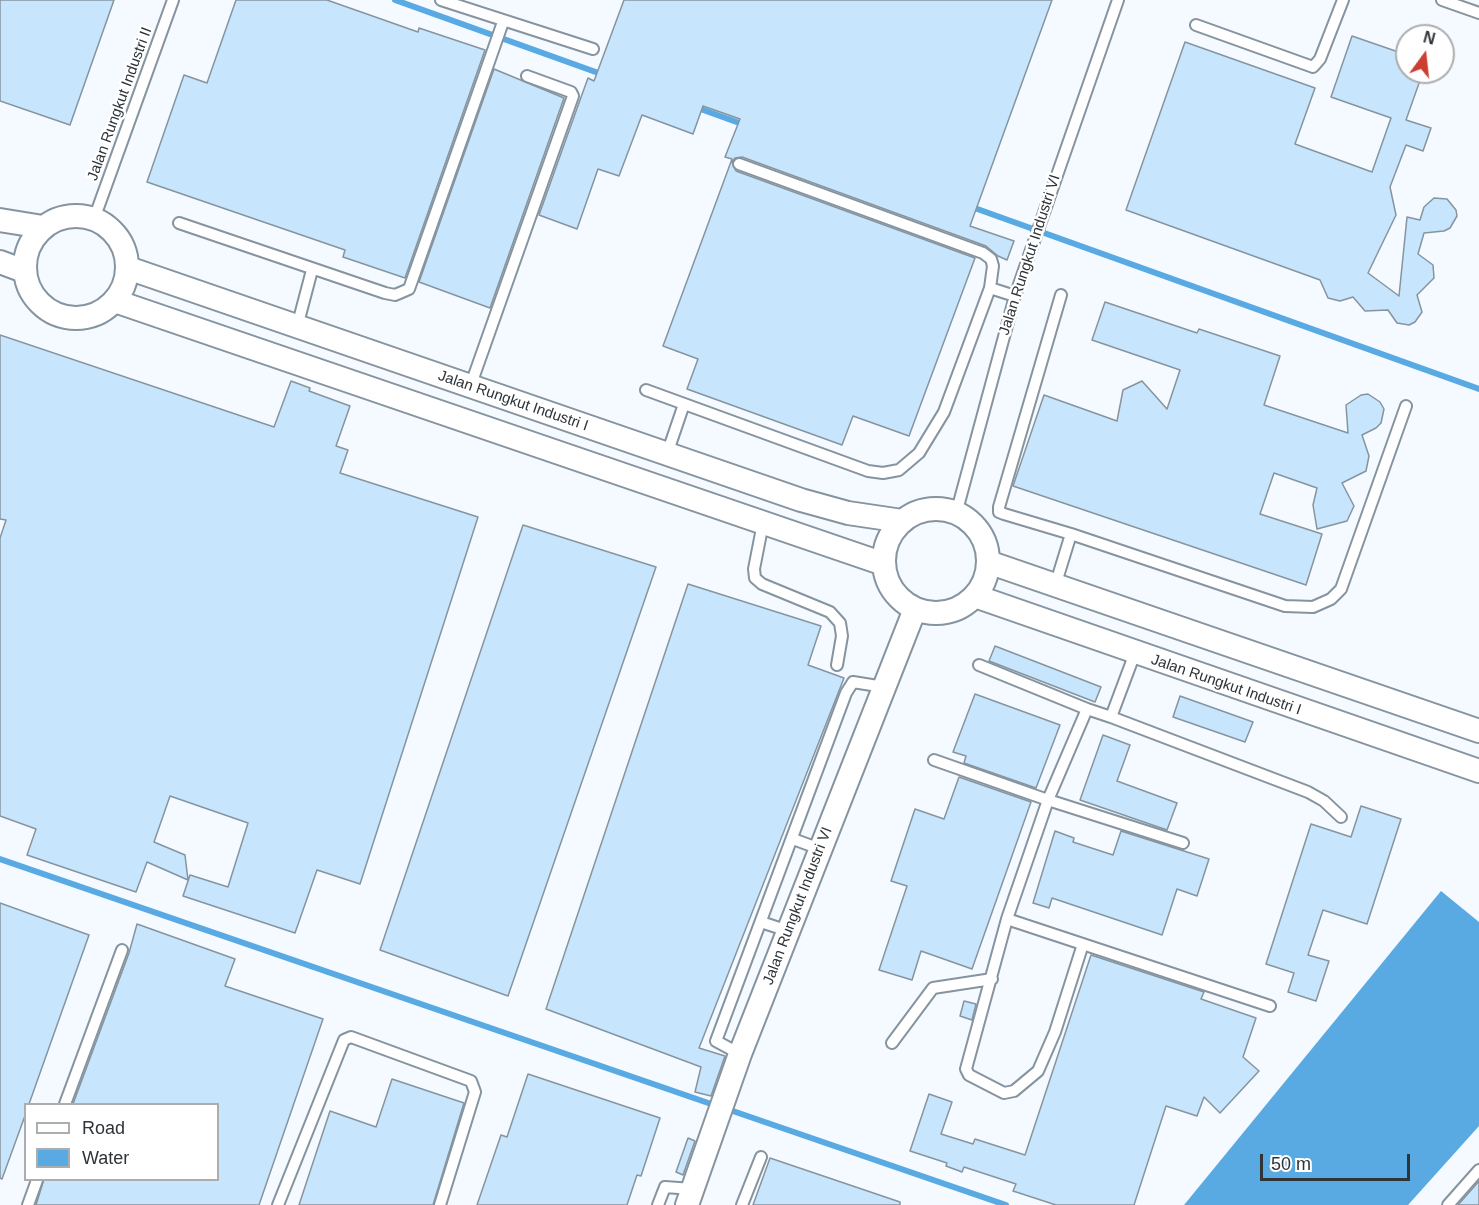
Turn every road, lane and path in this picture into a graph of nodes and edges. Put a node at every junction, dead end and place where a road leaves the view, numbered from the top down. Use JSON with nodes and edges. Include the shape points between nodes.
{"nodes":[{"id":1,"x":173,"y":0,"type":"edge"},
{"id":2,"x":441,"y":0,"type":"edge"},
{"id":3,"x":1118,"y":0,"type":"edge"},
{"id":4,"x":1343,"y":0,"type":"edge"},
{"id":5,"x":1442,"y":0,"type":"edge"},
{"id":6,"x":1462,"y":3,"type":"edge"},
{"id":7,"x":1479,"y":13,"type":"edge"},
{"id":8,"x":502,"y":25,"type":"junction"},
{"id":9,"x":1196,"y":26,"type":"dead end"},
{"id":10,"x":593,"y":49,"type":"dead end"},
{"id":11,"x":527,"y":76,"type":"dead end"},
{"id":12,"x":739,"y":164,"type":"dead end"},
{"id":13,"x":94,"y":219,"type":"junction"},
{"id":14,"x":0,"y":220,"type":"edge"},
{"id":15,"x":179,"y":223,"type":"dead end"},
{"id":16,"x":43,"y":227,"type":"junction"},
{"id":17,"x":0,"y":262,"type":"edge"},
{"id":18,"x":128,"y":268,"type":"junction"},
{"id":19,"x":312,"y":270,"type":"junction"},
{"id":20,"x":24,"y":271,"type":"junction"},
{"id":21,"x":990,"y":288,"type":"junction"},
{"id":22,"x":1061,"y":295,"type":"dead end"},
{"id":23,"x":1015,"y":296,"type":"junction"},
{"id":24,"x":115,"y":301,"type":"junction"},
{"id":25,"x":297,"y":327,"type":"junction"},
{"id":26,"x":470,"y":387,"type":"junction"},
{"id":27,"x":646,"y":390,"type":"dead end"},
{"id":28,"x":684,"y":404,"type":"junction"},
{"id":29,"x":1406,"y":406,"type":"dead end"},
{"id":30,"x":667,"y":454,"type":"junction"},
{"id":31,"x":956,"y":514,"type":"junction"},
{"id":32,"x":903,"y":521,"type":"junction"},
{"id":33,"x":763,"y":523,"type":"junction"},
{"id":34,"x":1071,"y":534,"type":"junction"},
{"id":35,"x":988,"y":562,"type":"junction"},
{"id":36,"x":884,"y":564,"type":"junction"},
{"id":37,"x":1055,"y":586,"type":"junction"},
{"id":38,"x":975,"y":596,"type":"junction"},
{"id":39,"x":915,"y":609,"type":"junction"},
{"id":40,"x":1135,"y":653,"type":"junction"},
{"id":41,"x":837,"y":665,"type":"dead end"},
{"id":42,"x":979,"y":665,"type":"dead end"},
{"id":43,"x":884,"y":687,"type":"junction"},
{"id":44,"x":1087,"y":709,"type":"junction"},
{"id":45,"x":1111,"y":717,"type":"junction"},
{"id":46,"x":1479,"y":731,"type":"edge"},
{"id":47,"x":934,"y":760,"type":"dead end"},
{"id":48,"x":1479,"y":771,"type":"edge"},
{"id":49,"x":1048,"y":800,"type":"junction"},
{"id":50,"x":1341,"y":817,"type":"dead end"},
{"id":51,"x":793,"y":839,"type":"junction"},
{"id":52,"x":1183,"y":843,"type":"dead end"},
{"id":53,"x":820,"y":849,"type":"junction"},
{"id":54,"x":1007,"y":919,"type":"junction"},
{"id":55,"x":761,"y":922,"type":"junction"},
{"id":56,"x":788,"y":932,"type":"junction"},
{"id":57,"x":1083,"y":944,"type":"junction"},
{"id":58,"x":122,"y":950,"type":"dead end"},
{"id":59,"x":992,"y":979,"type":"junction"},
{"id":60,"x":1270,"y":1006,"type":"dead end"},
{"id":61,"x":892,"y":1043,"type":"dead end"},
{"id":62,"x":740,"y":1054,"type":"junction"},
{"id":63,"x":65,"y":1103,"type":"edge"},
{"id":64,"x":761,"y":1157,"type":"dead end"},
{"id":65,"x":1479,"y":1170,"type":"edge"},
{"id":66,"x":36,"y":1181,"type":"edge"},
{"id":67,"x":690,"y":1197,"type":"edge"},
{"id":68,"x":28,"y":1205,"type":"edge"},
{"id":69,"x":278,"y":1205,"type":"edge"},
{"id":70,"x":440,"y":1205,"type":"edge"},
{"id":71,"x":658,"y":1205,"type":"edge"},
{"id":72,"x":742,"y":1205,"type":"edge"},
{"id":73,"x":1448,"y":1205,"type":"edge"}],
"edges":[{"from":1,"to":13,"type":"lane","name":"Jalan Rungkut Industri II"},
{"from":2,"to":8,"type":"lane"},
{"from":3,"to":23,"type":"lane","name":"Jalan Rungkut Industri VI"},
{"from":4,"to":9,"type":"lane","via":[[1320,59],[1313,67]]},
{"from":5,"to":6,"type":"lane"},
{"from":6,"to":7,"type":"lane"},
{"from":8,"to":10,"type":"lane"},
{"from":8,"to":19,"type":"lane","via":[[409,290],[395,295]]},
{"from":11,"to":26,"type":"lane","via":[[573,96]]},
{"from":12,"to":21,"type":"lane","via":[[983,253],[993,266]]},
{"from":13,"to":16,"type":"street","via":[[76,215],[58,218]]},
{"from":13,"to":18,"type":"street","via":[[119,238]]},
{"from":14,"to":16,"type":"street"},
{"from":15,"to":19,"type":"lane"},
{"from":16,"to":20,"type":"street","via":[[28,247]]},
{"from":17,"to":20,"type":"street"},
{"from":18,"to":24,"type":"street"},
{"from":18,"to":25,"type":"street","name":"Jalan Rungkut Industri I"},
{"from":19,"to":25,"type":"lane"},
{"from":20,"to":24,"type":"street","via":[[29,290],[42,306],[60,316],[80,319],[99,313]]},
{"from":21,"to":23,"type":"lane"},
{"from":21,"to":28,"type":"lane","via":[[944,412],[919,453],[899,470],[868,471]]},
{"from":22,"to":34,"type":"lane","via":[[999,512]]},
{"from":23,"to":31,"type":"lane","name":"Jalan Rungkut Industri VI"},
{"from":24,"to":33,"type":"street"},
{"from":25,"to":26,"type":"street","name":"Jalan Rungkut Industri I"},
{"from":26,"to":30,"type":"street","name":"Jalan Rungkut Industri I"},
{"from":27,"to":28,"type":"lane"},
{"from":28,"to":30,"type":"lane"},
{"from":29,"to":34,"type":"lane","via":[[1341,589],[1331,599],[1313,607],[1285,606]]},
{"from":30,"to":32,"type":"street","name":"Jalan Rungkut Industri I","via":[[848,513]]},
{"from":31,"to":32,"type":"street","via":[[919,512]]},
{"from":31,"to":35,"type":"street","via":[[979,533]]},
{"from":32,"to":36,"type":"street","via":[[888,541]]},
{"from":33,"to":36,"type":"street"},
{"from":33,"to":41,"type":"lane","via":[[755,578],[830,612],[840,623],[842,636]]},
{"from":34,"to":37,"type":"lane"},
{"from":35,"to":37,"type":"street"},
{"from":35,"to":38,"type":"street","via":[[985,580]]},
{"from":36,"to":39,"type":"street","via":[[888,582],[899,598]]},
{"from":37,"to":46,"type":"street"},
{"from":38,"to":39,"type":"street","via":[[947,612]]},
{"from":38,"to":40,"type":"street","name":"Jalan Rungkut Industri I"},
{"from":39,"to":43,"type":"street","name":"Jalan Rungkut Industri VI"},
{"from":40,"to":45,"type":"lane"},
{"from":40,"to":48,"type":"street","name":"Jalan Rungkut Industri I"},
{"from":42,"to":44,"type":"lane"},
{"from":43,"to":51,"type":"lane","via":[[853,682],[846,693]]},
{"from":43,"to":53,"type":"street","name":"Jalan Rungkut Industri VI"},
{"from":44,"to":45,"type":"lane"},
{"from":44,"to":49,"type":"lane"},
{"from":45,"to":50,"type":"lane","via":[[1308,792]]},
{"from":47,"to":49,"type":"lane"},
{"from":49,"to":52,"type":"lane"},
{"from":49,"to":54,"type":"lane"},
{"from":51,"to":53,"type":"lane"},
{"from":51,"to":55,"type":"lane"},
{"from":53,"to":56,"type":"street","name":"Jalan Rungkut Industri VI"},
{"from":54,"to":57,"type":"lane"},
{"from":54,"to":59,"type":"lane"},
{"from":55,"to":56,"type":"lane"},
{"from":55,"to":62,"type":"lane","via":[[716,1041]]},
{"from":56,"to":62,"type":"street","name":"Jalan Rungkut Industri VI"},
{"from":57,"to":59,"type":"lane","via":[[1038,1071],[1014,1091],[1004,1093],[975,1079],[966,1069]]},
{"from":57,"to":60,"type":"lane"},
{"from":58,"to":63,"type":"lane"},
{"from":59,"to":61,"type":"lane","via":[[933,988]]},
{"from":62,"to":67,"type":"street","name":"Jalan Rungkut Industri VI"},
{"from":64,"to":72,"type":"lane"},
{"from":65,"to":73,"type":"lane"},
{"from":66,"to":68,"type":"lane"},
{"from":67,"to":71,"type":"lane","via":[[665,1187]]},
{"from":69,"to":70,"type":"lane","via":[[344,1040],[351,1037],[471,1081],[475,1092]]}]}
